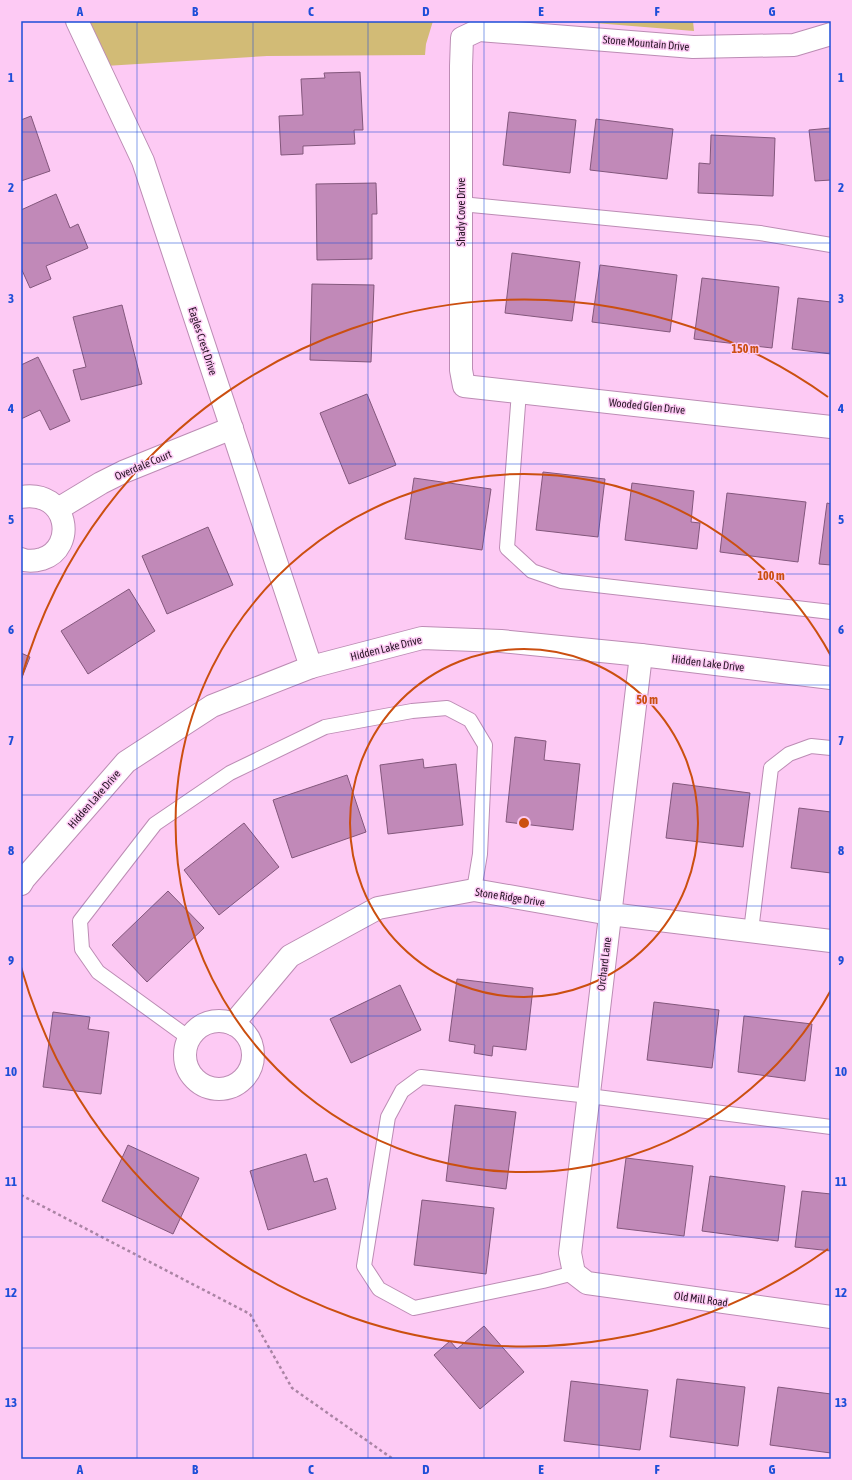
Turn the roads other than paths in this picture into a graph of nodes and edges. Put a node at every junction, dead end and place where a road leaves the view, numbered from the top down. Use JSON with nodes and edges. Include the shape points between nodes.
{"nodes":[{"id":1,"x":77,"y":21,"type":"edge"},
{"id":2,"x":831,"y":34,"type":"edge"},
{"id":3,"x":462,"y":38,"type":"joint"},
{"id":4,"x":461,"y":204,"type":"junction"},
{"id":5,"x":831,"y":245,"type":"edge"},
{"id":6,"x":464,"y":386,"type":"joint"},
{"id":7,"x":519,"y":392,"type":"junction"},
{"id":8,"x":831,"y":426,"type":"edge"},
{"id":9,"x":232,"y":428,"type":"junction"},
{"id":10,"x":21,"y":497,"type":"edge"},
{"id":11,"x":58,"y":509,"type":"junction"},
{"id":12,"x":21,"y":559,"type":"edge"},
{"id":13,"x":831,"y":612,"type":"edge"},
{"id":14,"x":641,"y":655,"type":"junction"},
{"id":15,"x":312,"y":667,"type":"junction"},
{"id":16,"x":831,"y":678,"type":"edge"},
{"id":17,"x":831,"y":748,"type":"edge"},
{"id":18,"x":21,"y":884,"type":"edge"},
{"id":19,"x":474,"y":890,"type":"junction"},
{"id":20,"x":610,"y":914,"type":"junction"},
{"id":21,"x":751,"y":931,"type":"junction"},
{"id":22,"x":831,"y":941,"type":"edge"},
{"id":23,"x":233,"y":1024,"type":"junction"},
{"id":24,"x":189,"y":1038,"type":"junction"},
{"id":25,"x":589,"y":1096,"type":"junction"},
{"id":26,"x":831,"y":1127,"type":"edge"},
{"id":27,"x":574,"y":1273,"type":"junction"},
{"id":28,"x":831,"y":1317,"type":"edge"}],
"edges":[{"from":1,"to":9,"type":"street","name":"Eagles Crest Drive","via":[[143,161]]},
{"from":2,"to":3,"type":"street","name":"Stone Mountain Drive","via":[[794,45],[693,47],[479,30]]},
{"from":3,"to":4,"type":"street","name":"Shady Cove Drive"},
{"from":4,"to":5,"type":"lane","via":[[760,234]]},
{"from":4,"to":6,"type":"street","name":"Shady Cove Drive","via":[[460,370]]},
{"from":6,"to":7,"type":"street","name":"Wooded Glen Drive"},
{"from":7,"to":8,"type":"street","name":"Wooded Glen Drive"},
{"from":7,"to":13,"type":"lane","via":[[507,548],[532,571],[561,581]]},
{"from":9,"to":11,"type":"street","name":"Overdale Court","via":[[123,472]]},
{"from":9,"to":15,"type":"street","name":"Eagles Crest Drive"},
{"from":10,"to":11,"type":"street","via":[[41,497]]},
{"from":11,"to":12,"type":"street","via":[[64,530],[55,551],[46,558],[35,561]]},
{"from":14,"to":15,"type":"street","name":"Hidden Lake Drive","via":[[501,641],[422,638]]},
{"from":14,"to":16,"type":"street","name":"Hidden Lake Drive"},
{"from":14,"to":20,"type":"street","name":"Orchard Lane"},
{"from":15,"to":18,"type":"street","name":"Hidden Lake Drive","via":[[212,706],[126,762]]},
{"from":17,"to":21,"type":"lane","via":[[811,746],[789,754],[772,768]]},
{"from":19,"to":20,"type":"street","name":"Stone Ridge Drive"},
{"from":19,"to":23,"type":"street","name":"Stone Ridge Drive","via":[[378,908],[290,956]]},
{"from":19,"to":24,"type":"lane","via":[[480,854],[484,745],[470,720],[447,708],[412,711],[325,727],[230,774],[155,824],[80,921],[82,949],[98,972]]},
{"from":20,"to":21,"type":"street","name":"Stone Ridge Drive"},
{"from":20,"to":25,"type":"street","name":"Orchard Lane"},
{"from":21,"to":22,"type":"street","name":"Stone Ridge Drive"},
{"from":23,"to":24,"type":"street","via":[[223,1021],[203,1024]]},
{"from":23,"to":24,"type":"street","via":[[242,1030],[249,1040],[252,1063],[239,1082],[229,1087],[206,1087],[196,1081],[185,1061]]},
{"from":25,"to":26,"type":"lane"},
{"from":25,"to":27,"type":"street","name":"Orchard Lane","via":[[570,1253]]},
{"from":25,"to":27,"type":"lane","via":[[421,1077],[402,1091],[388,1118],[364,1266],[379,1289],[414,1308]]},
{"from":27,"to":28,"type":"street","name":"Old Mill Road","via":[[587,1283]]}]}
